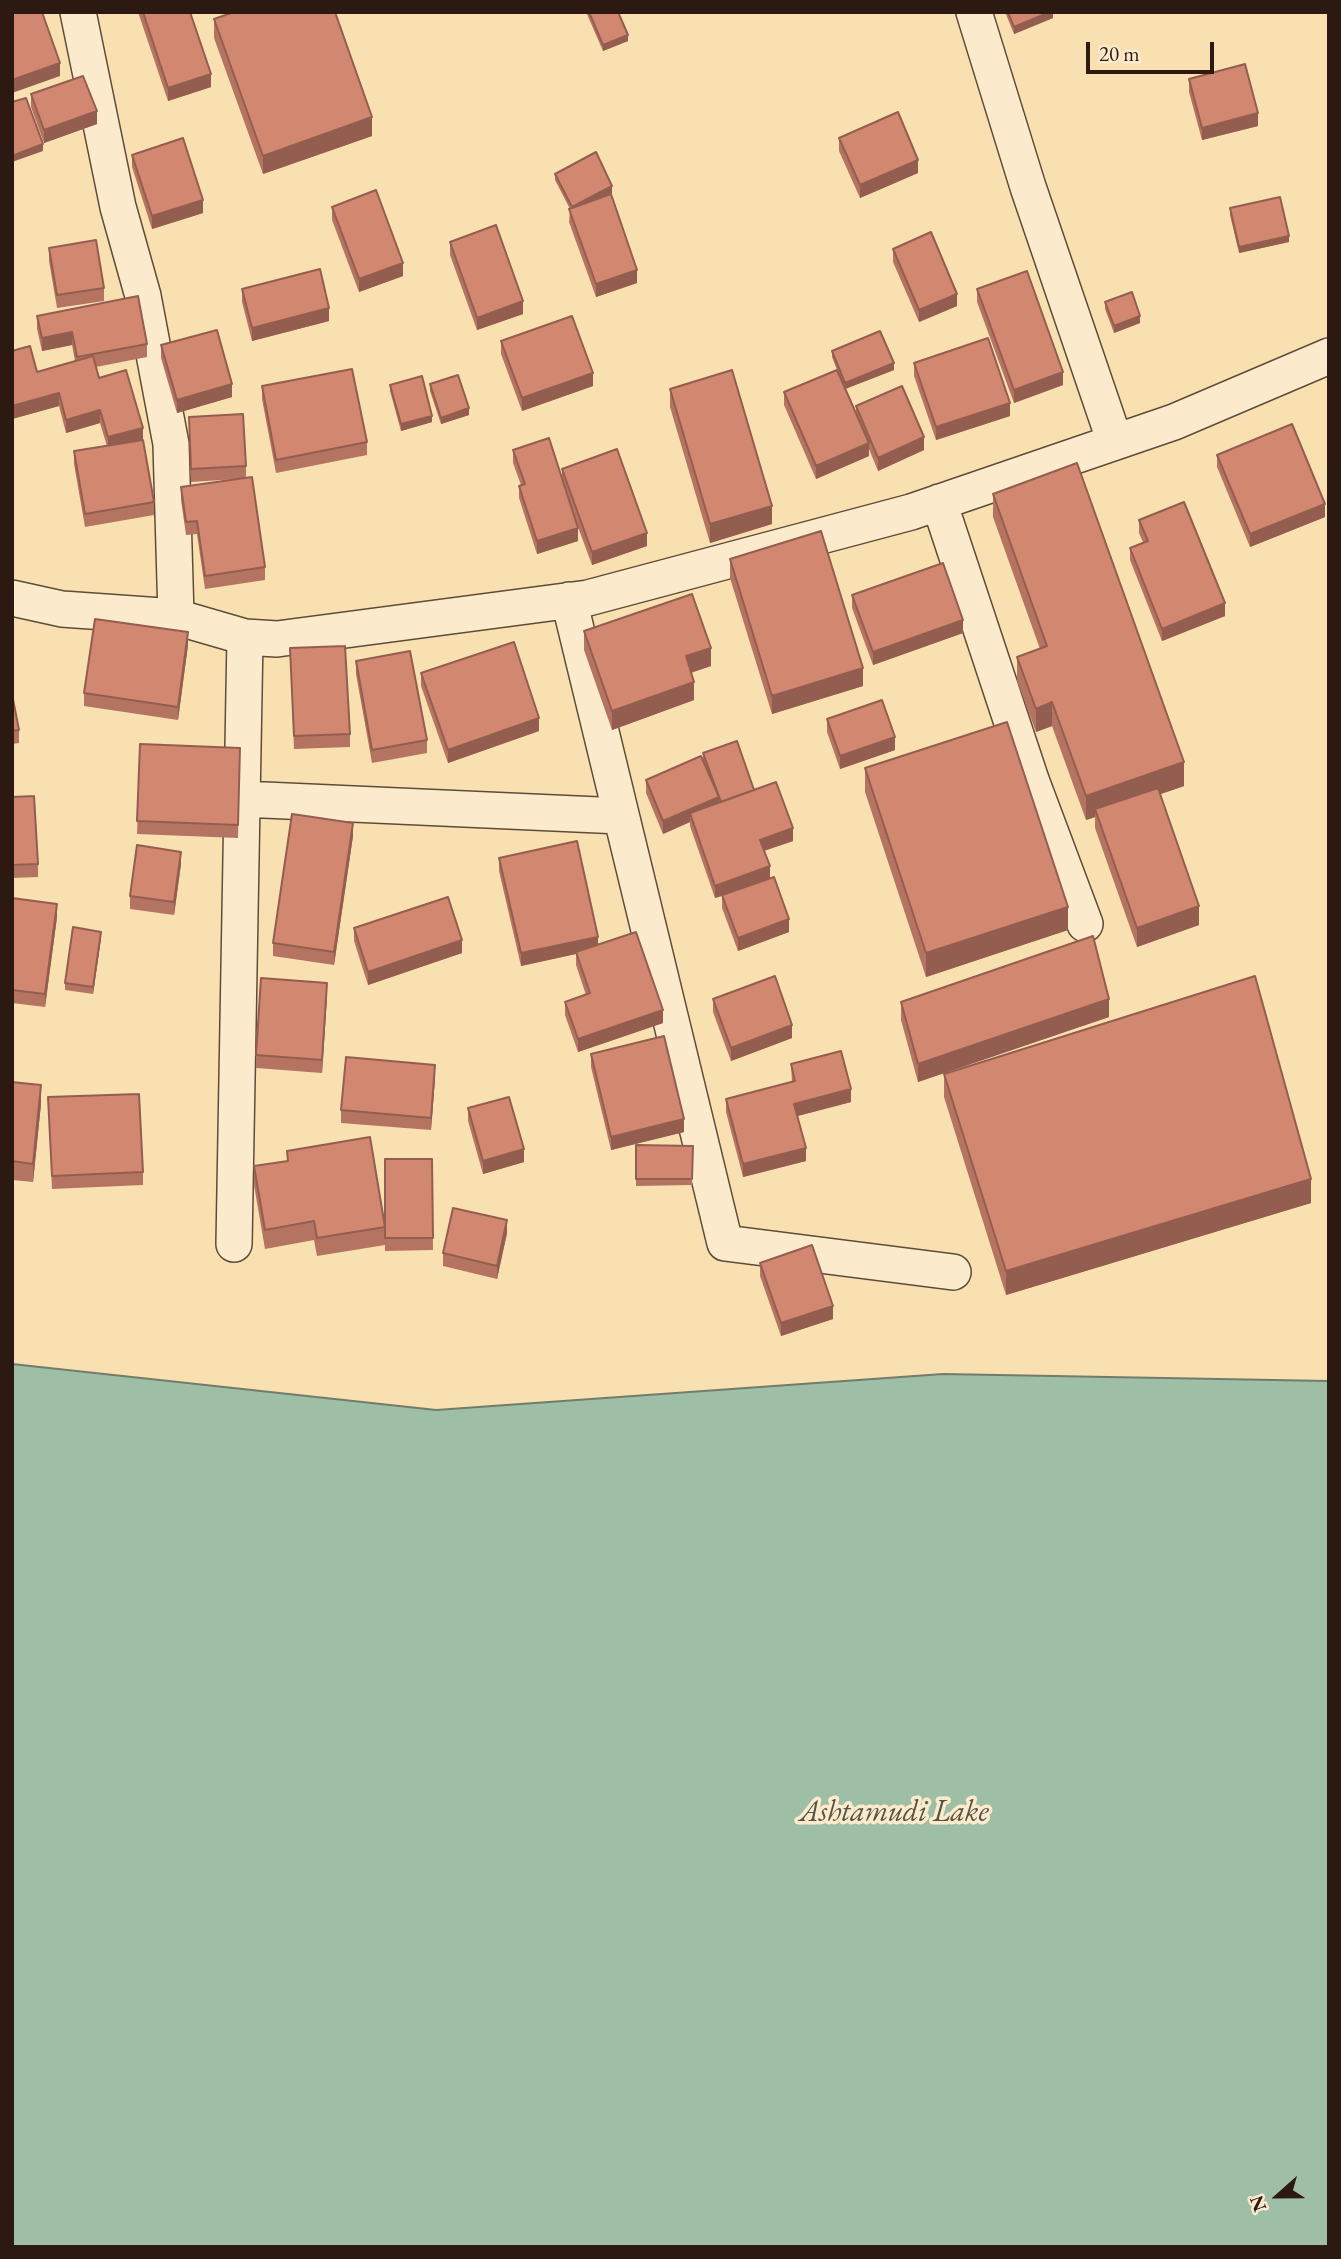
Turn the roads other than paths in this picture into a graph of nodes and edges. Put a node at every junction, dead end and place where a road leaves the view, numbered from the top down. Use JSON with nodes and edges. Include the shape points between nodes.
{"nodes":[{"id":1,"x":78,"y":12,"type":"edge"},
{"id":2,"x":974,"y":12,"type":"edge"},
{"id":3,"x":1329,"y":356,"type":"edge"},
{"id":4,"x":1115,"y":442,"type":"junction"},
{"id":5,"x":939,"y":502,"type":"junction"},
{"id":6,"x":12,"y":598,"type":"edge"},
{"id":7,"x":569,"y":600,"type":"junction"},
{"id":8,"x":176,"y":617,"type":"junction"},
{"id":9,"x":245,"y":637,"type":"junction"},
{"id":10,"x":242,"y":799,"type":"junction"},
{"id":11,"x":621,"y":816,"type":"junction"},
{"id":12,"x":1085,"y":924,"type":"dead end"},
{"id":13,"x":234,"y":1244,"type":"dead end"},
{"id":14,"x":953,"y":1272,"type":"dead end"}],
"edges":[{"from":1,"to":8,"type":"street","via":[[118,207],[143,296],[171,444]]},
{"from":2,"to":4,"type":"street"},
{"from":3,"to":4,"type":"street"},
{"from":4,"to":5,"type":"street"},
{"from":5,"to":7,"type":"street"},
{"from":5,"to":12,"type":"street"},
{"from":6,"to":8,"type":"street","via":[[62,609]]},
{"from":7,"to":9,"type":"street","via":[[277,639]]},
{"from":7,"to":11,"type":"street"},
{"from":8,"to":9,"type":"street"},
{"from":9,"to":10,"type":"street"},
{"from":10,"to":11,"type":"street"},
{"from":10,"to":13,"type":"street"},
{"from":11,"to":14,"type":"street","via":[[725,1243]]}]}
